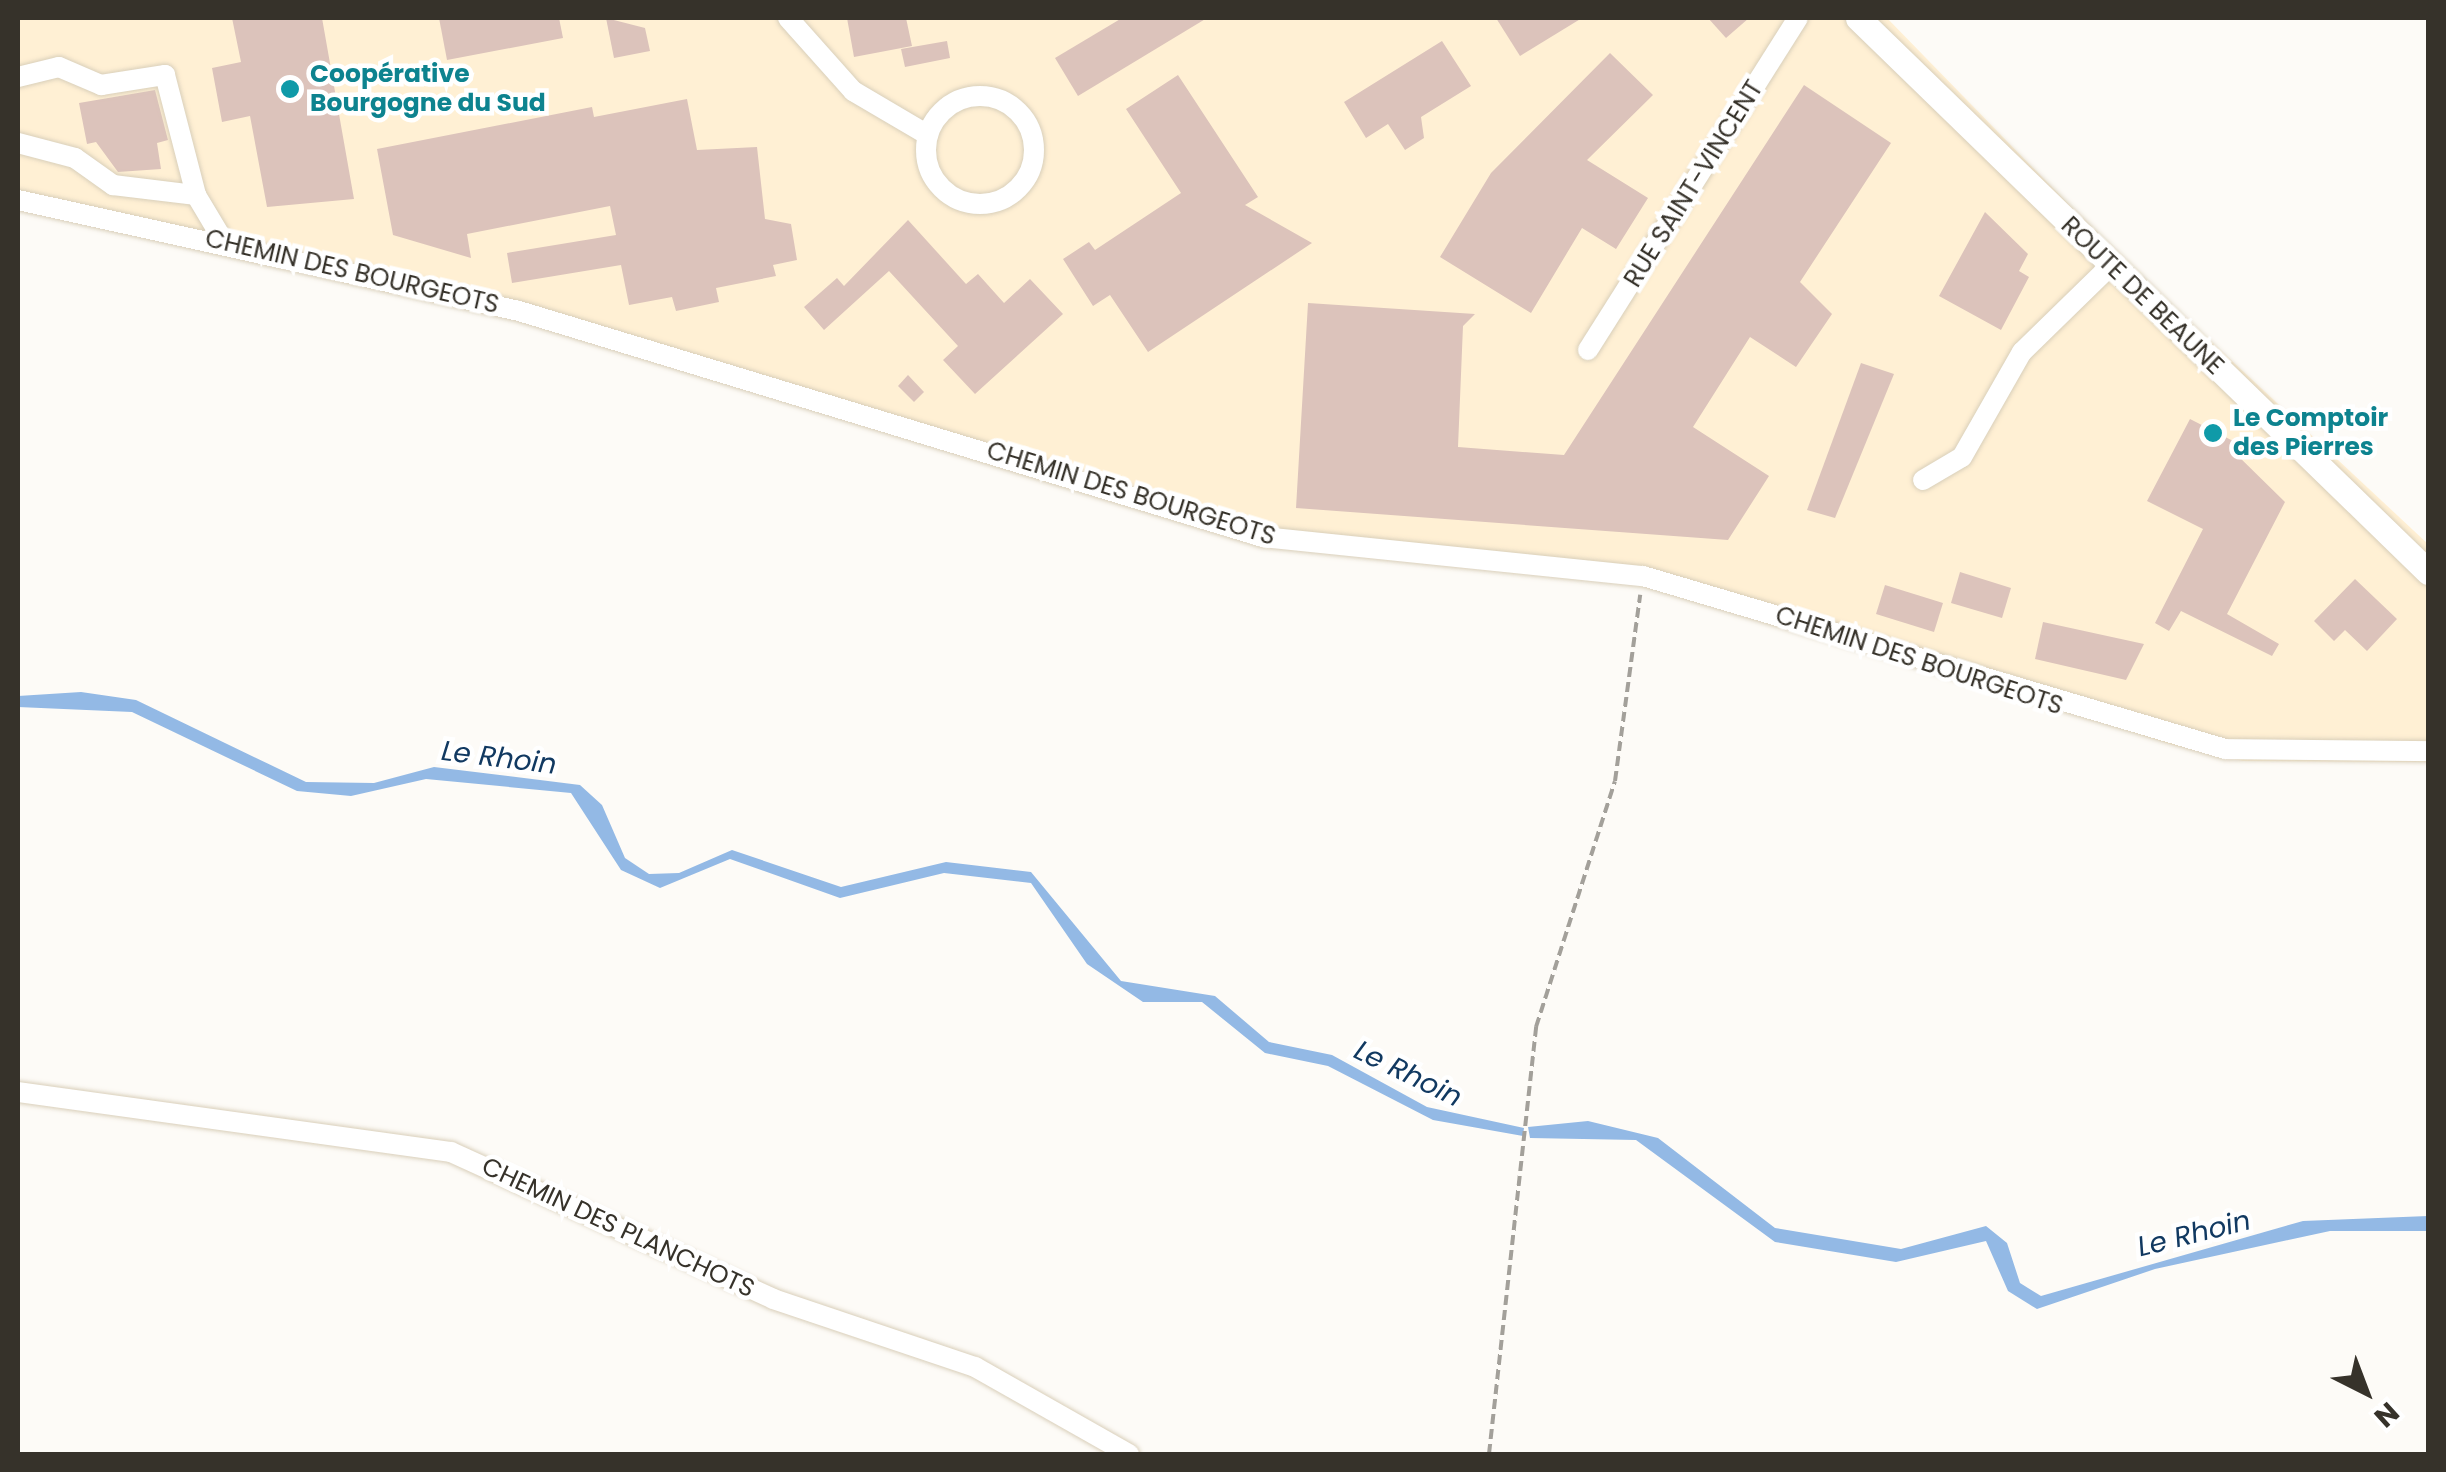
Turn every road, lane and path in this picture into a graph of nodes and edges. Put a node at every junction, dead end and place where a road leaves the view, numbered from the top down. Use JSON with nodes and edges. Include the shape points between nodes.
{"nodes":[{"id":1,"x":788,"y":18,"type":"edge"},
{"id":2,"x":1798,"y":18,"type":"edge"},
{"id":3,"x":1858,"y":18,"type":"edge"},
{"id":4,"x":18,"y":76,"type":"edge"},
{"id":5,"x":928,"y":135,"type":"junction"},
{"id":6,"x":18,"y":143,"type":"edge"},
{"id":7,"x":196,"y":195,"type":"junction"},
{"id":8,"x":18,"y":200,"type":"edge"},
{"id":9,"x":224,"y":242,"type":"junction"},
{"id":10,"x":2110,"y":266,"type":"junction"},
{"id":11,"x":1588,"y":350,"type":"dead end"},
{"id":12,"x":1922,"y":480,"type":"dead end"},
{"id":13,"x":2428,"y":572,"type":"edge"},
{"id":14,"x":1643,"y":576,"type":"junction"},
{"id":15,"x":2428,"y":750,"type":"edge"},
{"id":16,"x":18,"y":1092,"type":"edge"},
{"id":17,"x":1129,"y":1454,"type":"edge"},
{"id":18,"x":1489,"y":1454,"type":"edge"}],
"edges":[{"from":1,"to":5,"type":"street","via":[[853,91]]},
{"from":2,"to":11,"type":"street","name":"RUE SAINT-VINCENT"},
{"from":3,"to":10,"type":"main road","name":"ROUTE DE BEAUNE"},
{"from":4,"to":7,"type":"street","via":[[58,67],[100,85],[164,76]]},
{"from":5,"to":5,"type":"street","via":[[932,174],[960,200],[998,201],[1033,164],[1030,126],[989,96],[951,104]]},
{"from":6,"to":7,"type":"street","via":[[76,158],[113,185]]},
{"from":7,"to":9,"type":"street"},
{"from":8,"to":9,"type":"street","name":"CHEMIN DES BOURGEOTS"},
{"from":9,"to":14,"type":"street","name":"CHEMIN DES BOURGEOTS","via":[[519,311],[1263,537]]},
{"from":10,"to":12,"type":"street","via":[[2022,352],[1962,457]]},
{"from":10,"to":13,"type":"main road","name":"ROUTE DE BEAUNE"},
{"from":14,"to":15,"type":"street","name":"CHEMIN DES BOURGEOTS","via":[[2188,742],[2258,754]]},
{"from":14,"to":18,"type":"path","via":[[1615,781],[1536,1026]]},
{"from":16,"to":17,"type":"street","name":"CHEMIN DES PLANCHOTS","via":[[452,1152],[773,1299],[976,1367]]}]}
